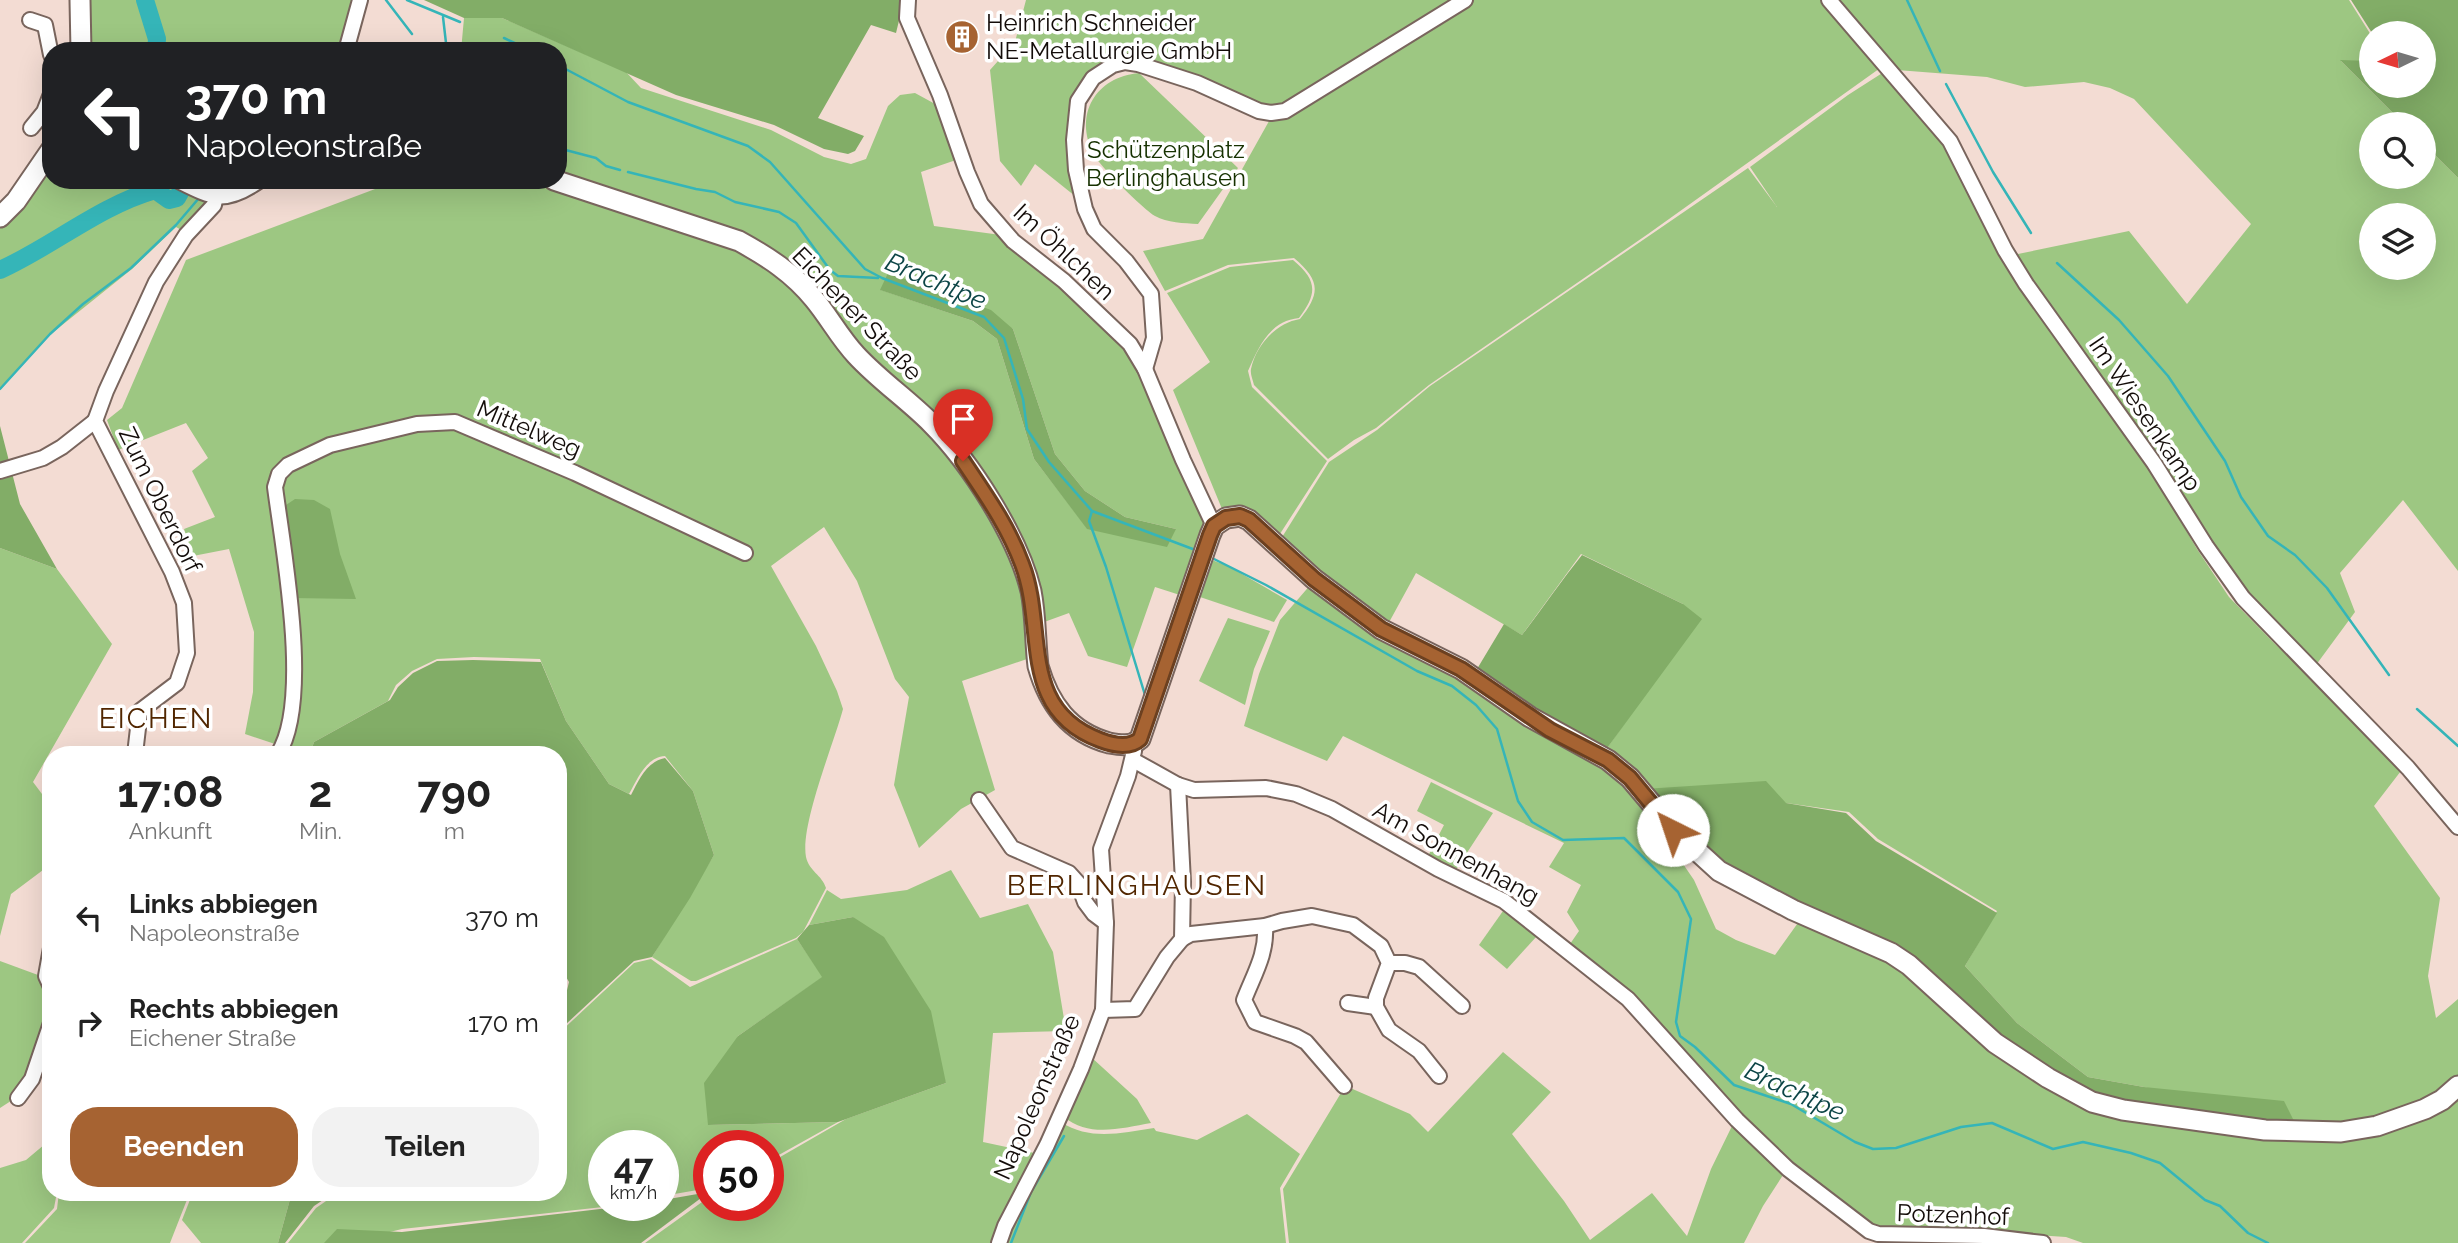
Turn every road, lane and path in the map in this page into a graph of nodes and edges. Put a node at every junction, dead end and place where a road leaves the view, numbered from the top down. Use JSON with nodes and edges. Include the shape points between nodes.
{"nodes":[{"id":1,"x":80,"y":0,"type":"edge"},
{"id":2,"x":360,"y":0,"type":"edge"},
{"id":3,"x":908,"y":0,"type":"edge"},
{"id":4,"x":1465,"y":0,"type":"edge"},
{"id":5,"x":1829,"y":0,"type":"edge"},
{"id":6,"x":30,"y":20,"type":"dead end"},
{"id":7,"x":49,"y":42,"type":"edge"},
{"id":8,"x":80,"y":42,"type":"edge"},
{"id":9,"x":348,"y":42,"type":"edge"},
{"id":10,"x":42,"y":115,"type":"edge"},
{"id":11,"x":32,"y":128,"type":"dead end"},
{"id":12,"x":42,"y":163,"type":"edge"},
{"id":13,"x":567,"y":184,"type":"edge"},
{"id":14,"x":202,"y":189,"type":"edge"},
{"id":15,"x":242,"y":189,"type":"edge"},
{"id":16,"x":216,"y":195,"type":"junction"},
{"id":17,"x":0,"y":217,"type":"edge"},
{"id":18,"x":1145,"y":369,"type":"junction"},
{"id":19,"x":95,"y":421,"type":"junction"},
{"id":20,"x":0,"y":471,"type":"edge"},
{"id":21,"x":1211,"y":533,"type":"junction"},
{"id":22,"x":745,"y":553,"type":"dead end"},
{"id":23,"x":136,"y":746,"type":"edge"},
{"id":24,"x":281,"y":746,"type":"edge"},
{"id":25,"x":1134,"y":751,"type":"junction"},
{"id":26,"x":1178,"y":785,"type":"junction"},
{"id":27,"x":979,"y":800,"type":"dead end"},
{"id":28,"x":2458,"y":827,"type":"edge"},
{"id":29,"x":1106,"y":923,"type":"junction"},
{"id":30,"x":1265,"y":926,"type":"junction"},
{"id":31,"x":1182,"y":939,"type":"junction"},
{"id":32,"x":1389,"y":963,"type":"junction"},
{"id":33,"x":1348,"y":1003,"type":"dead end"},
{"id":34,"x":1462,"y":1006,"type":"dead end"},
{"id":35,"x":1376,"y":1007,"type":"junction"},
{"id":36,"x":1103,"y":1010,"type":"junction"},
{"id":37,"x":42,"y":1050,"type":"edge"},
{"id":38,"x":1439,"y":1076,"type":"dead end"},
{"id":39,"x":1344,"y":1086,"type":"dead end"},
{"id":40,"x":2458,"y":1086,"type":"edge"},
{"id":41,"x":18,"y":1098,"type":"dead end"},
{"id":42,"x":1863,"y":1226,"type":"joint"},
{"id":43,"x":999,"y":1243,"type":"edge"},
{"id":44,"x":2043,"y":1243,"type":"edge"}],
"edges":[{"from":1,"to":8,"type":"main road"},
{"from":2,"to":9,"type":"street"},
{"from":3,"to":18,"type":"street","name":"Im Öhlchen","via":[[907,18],[982,204],[1013,241],[1130,344]]},
{"from":4,"to":18,"type":"street","via":[[1285,111],[1259,111],[1138,64],[1113,65],[1093,78],[1078,101],[1076,170],[1094,229],[1151,294],[1154,338]]},
{"from":5,"to":28,"type":"street","name":"Im Wiesenkamp","via":[[1950,141],[2026,284],[2243,598],[2408,768]]},
{"from":6,"to":7,"type":"street","via":[[46,25]]},
{"from":10,"to":11,"type":"street"},
{"from":12,"to":17,"type":"main road"},
{"from":13,"to":25,"type":"main road","name":"Eichener Straße","via":[[739,241],[795,278],[856,355],[950,444],[1007,530],[1030,588],[1038,666],[1059,713],[1075,728]]},
{"from":14,"to":16,"type":"main road"},
{"from":15,"to":16,"type":"main road"},
{"from":16,"to":19,"type":"street","name":"Zum Oberdorf","via":[[214,205],[186,235],[156,282]]},
{"from":18,"to":21,"type":"street","name":"Im Öhlchen"},
{"from":19,"to":20,"type":"street","via":[[43,458]]},
{"from":19,"to":23,"type":"street","name":"Zum Oberdorf","via":[[184,603],[187,653],[177,683],[140,711]]},
{"from":21,"to":25,"type":"main road","name":"Napoleonstraße"},
{"from":21,"to":40,"type":"main road","via":[[1231,516],[1249,520],[1314,579],[1381,629],[1461,669],[1550,730],[1608,760],[1710,865],[1793,911],[1891,953],[1995,1043],[2104,1107],[2265,1130],[2341,1132],[2377,1126],[2425,1109]]},
{"from":22,"to":24,"type":"street","name":"Mittelweg","via":[[455,422],[417,424],[330,445],[288,465],[276,480],[294,662],[290,721]]},
{"from":25,"to":26,"type":"street","name":"Am Sonnenhang"},
{"from":25,"to":29,"type":"street","name":"Napoleonstraße","via":[[1101,849]]},
{"from":26,"to":31,"type":"street"},
{"from":26,"to":42,"type":"street","name":"Am Sonnenhang","via":[[1194,790],[1274,788],[1296,794],[1504,901],[1628,999],[1737,1120],[1788,1169]]},
{"from":27,"to":29,"type":"street","via":[[1013,848],[1069,873],[1085,902]]},
{"from":29,"to":36,"type":"street","name":"Napoleonstraße"},
{"from":30,"to":31,"type":"street","via":[[1191,934]]},
{"from":30,"to":32,"type":"street","via":[[1312,916],[1353,925],[1381,946]]},
{"from":30,"to":39,"type":"street","via":[[1262,960],[1244,1000],[1250,1015],[1306,1042]]},
{"from":31,"to":36,"type":"street","via":[[1135,1009]]},
{"from":32,"to":34,"type":"street","via":[[1419,967]]},
{"from":32,"to":35,"type":"street"},
{"from":33,"to":35,"type":"street"},
{"from":35,"to":38,"type":"street","via":[[1389,1030],[1419,1051]]},
{"from":36,"to":43,"type":"street","name":"Napoleonstraße","via":[[1081,1069]]},
{"from":37,"to":41,"type":"street","via":[[32,1079]]},
{"from":42,"to":44,"type":"street","name":"Potzenhof","via":[[1878,1234],[1984,1236]]}]}
